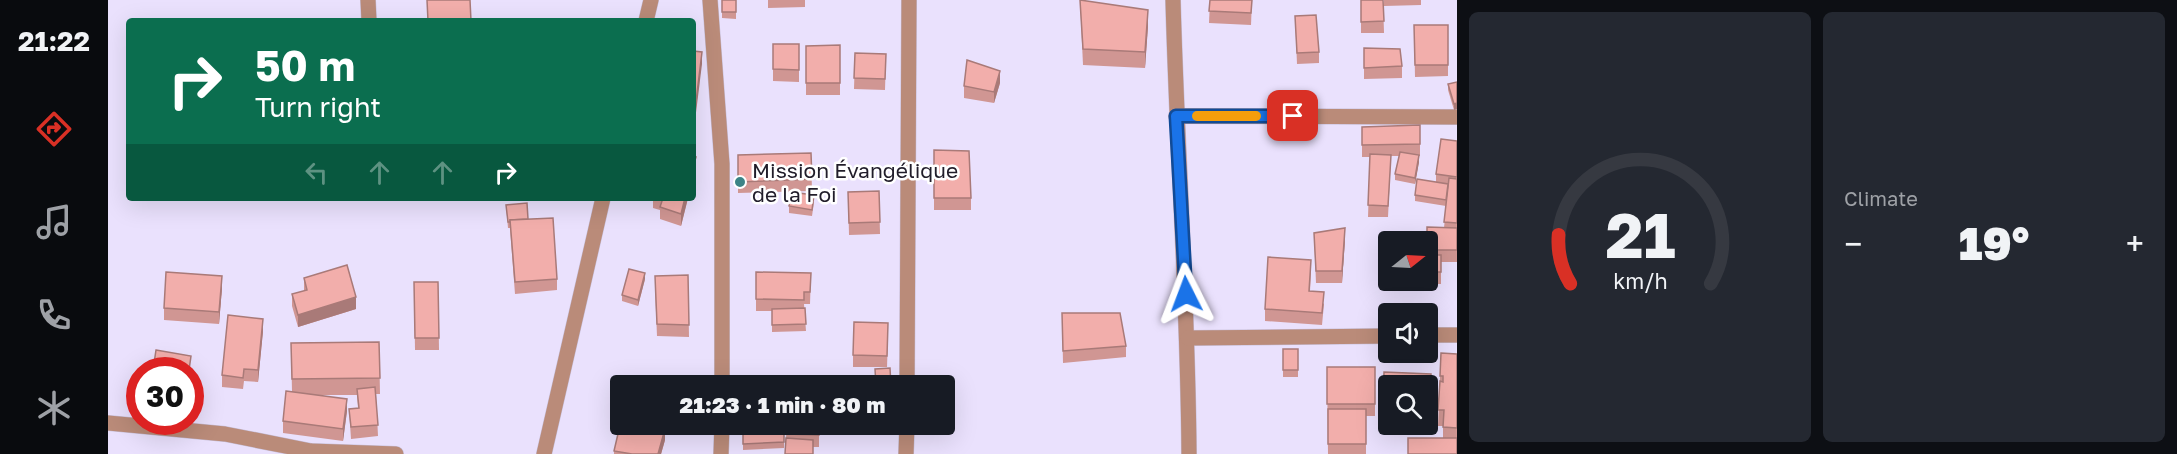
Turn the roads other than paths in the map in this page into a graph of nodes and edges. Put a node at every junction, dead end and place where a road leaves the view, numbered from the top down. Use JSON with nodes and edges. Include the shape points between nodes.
{"nodes":[{"id":1,"x":368,"y":0,"type":"edge"},
{"id":2,"x":651,"y":0,"type":"edge"},
{"id":3,"x":710,"y":0,"type":"edge"},
{"id":4,"x":909,"y":0,"type":"edge"},
{"id":5,"x":1173,"y":0,"type":"edge"},
{"id":6,"x":369,"y":18,"type":"edge"},
{"id":7,"x":647,"y":18,"type":"edge"},
{"id":8,"x":1176,"y":116,"type":"junction"},
{"id":9,"x":1457,"y":117,"type":"edge"},
{"id":10,"x":600,"y":201,"type":"edge"},
{"id":11,"x":1438,"y":335,"type":"edge"},
{"id":12,"x":1457,"y":335,"type":"edge"},
{"id":13,"x":1378,"y":336,"type":"edge"},
{"id":14,"x":1188,"y":338,"type":"junction"},
{"id":15,"x":722,"y":375,"type":"edge"},
{"id":16,"x":907,"y":375,"type":"edge"},
{"id":17,"x":108,"y":423,"type":"edge"},
{"id":18,"x":722,"y":435,"type":"edge"},
{"id":19,"x":907,"y":435,"type":"edge"},
{"id":20,"x":396,"y":454,"type":"edge"},
{"id":21,"x":544,"y":454,"type":"edge"},
{"id":22,"x":722,"y":454,"type":"edge"},
{"id":23,"x":906,"y":454,"type":"edge"},
{"id":24,"x":1189,"y":454,"type":"edge"}],
"edges":[{"from":1,"to":6,"type":"street"},
{"from":2,"to":7,"type":"street"},
{"from":3,"to":15,"type":"street","via":[[722,164]]},
{"from":4,"to":16,"type":"street"},
{"from":5,"to":8,"type":"street"},
{"from":8,"to":9,"type":"street"},
{"from":8,"to":14,"type":"street"},
{"from":10,"to":21,"type":"street"},
{"from":11,"to":12,"type":"street"},
{"from":13,"to":14,"type":"street"},
{"from":14,"to":24,"type":"street"},
{"from":17,"to":20,"type":"street","via":[[225,434],[311,451]]},
{"from":18,"to":22,"type":"street"},
{"from":19,"to":23,"type":"street"}]}
